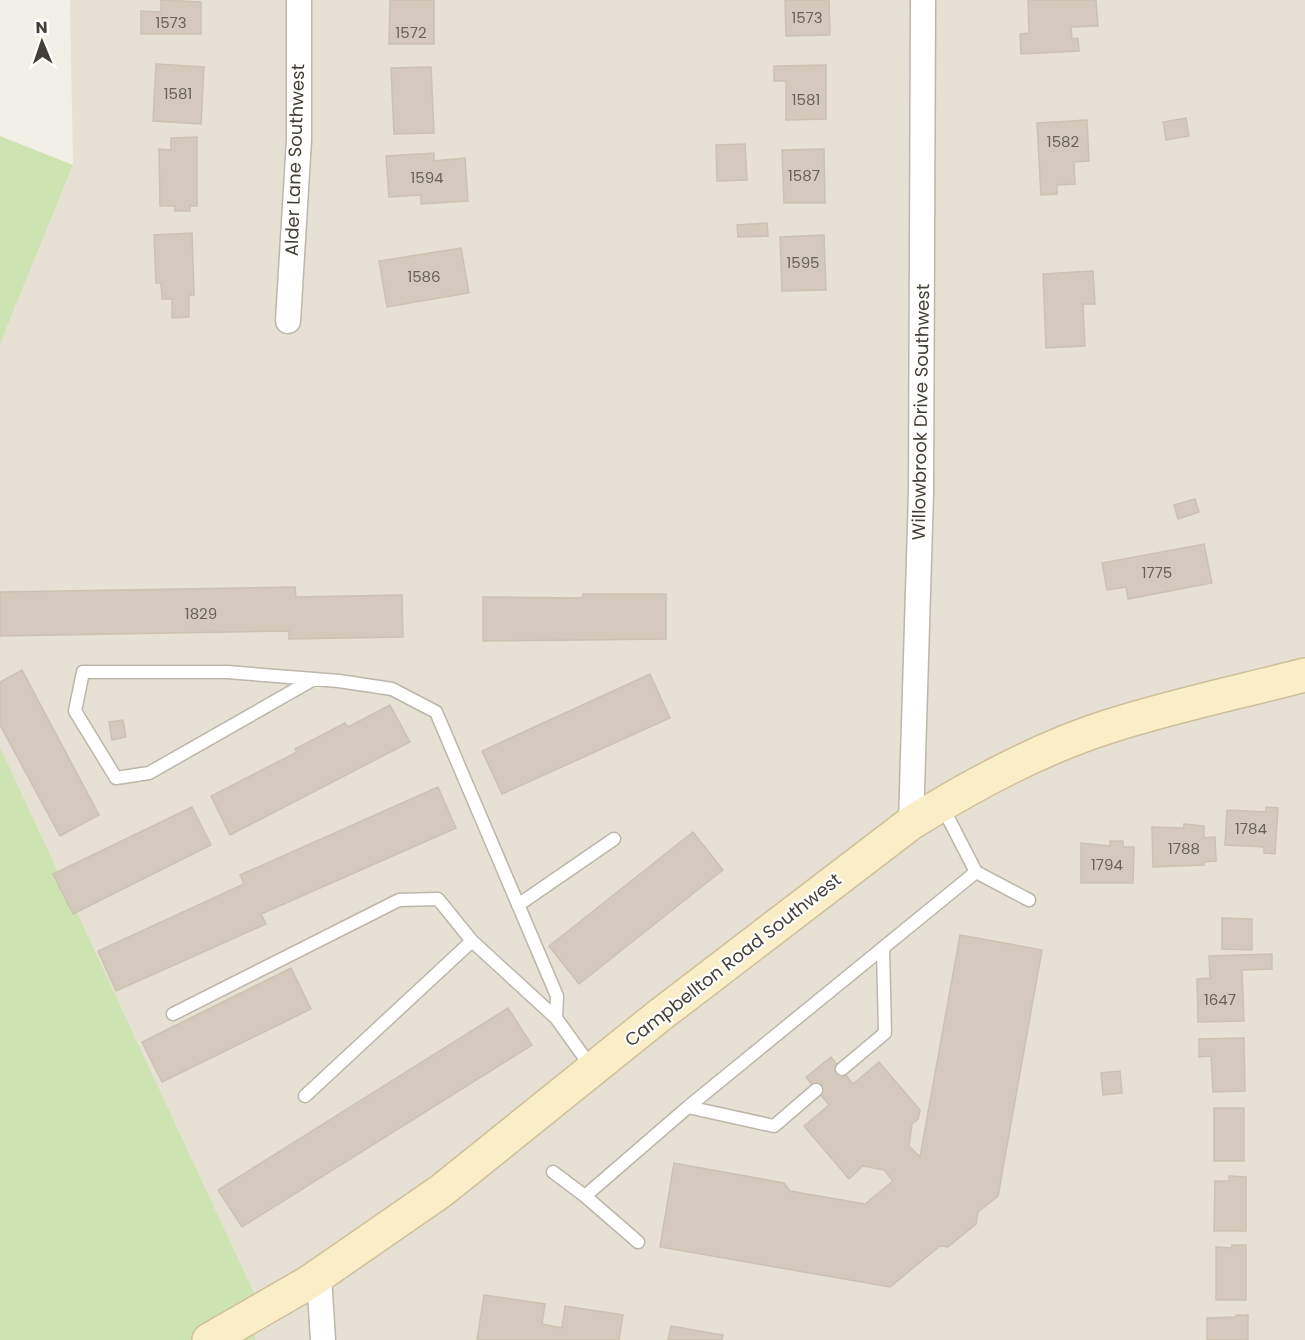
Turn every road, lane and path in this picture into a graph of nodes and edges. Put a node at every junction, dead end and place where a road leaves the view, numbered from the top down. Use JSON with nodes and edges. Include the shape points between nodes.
{"nodes":[{"id":1,"x":299,"y":0,"type":"edge"},
{"id":2,"x":923,"y":0,"type":"edge"},
{"id":3,"x":288,"y":321,"type":"dead end"},
{"id":4,"x":1305,"y":675,"type":"edge"},
{"id":5,"x":314,"y":679,"type":"junction"},
{"id":6,"x":941,"y":805,"type":"junction"},
{"id":7,"x":911,"y":823,"type":"junction"},
{"id":8,"x":614,"y":839,"type":"dead end"},
{"id":9,"x":976,"y":872,"type":"junction"},
{"id":10,"x":1029,"y":900,"type":"dead end"},
{"id":11,"x":518,"y":905,"type":"junction"},
{"id":12,"x":472,"y":941,"type":"junction"},
{"id":13,"x":883,"y":949,"type":"junction"},
{"id":14,"x":173,"y":1014,"type":"dead end"},
{"id":15,"x":556,"y":1018,"type":"junction"},
{"id":16,"x":593,"y":1069,"type":"junction"},
{"id":17,"x":842,"y":1069,"type":"dead end"},
{"id":18,"x":816,"y":1090,"type":"dead end"},
{"id":19,"x":305,"y":1096,"type":"dead end"},
{"id":20,"x":688,"y":1107,"type":"junction"},
{"id":21,"x":553,"y":1172,"type":"dead end"},
{"id":22,"x":585,"y":1197,"type":"junction"},
{"id":23,"x":638,"y":1242,"type":"dead end"},
{"id":24,"x":319,"y":1276,"type":"junction"},
{"id":25,"x":209,"y":1340,"type":"edge"},
{"id":26,"x":323,"y":1340,"type":"edge"}],
"edges":[{"from":1,"to":3,"type":"street","name":"Alder Lane Southwest","via":[[299,140]]},
{"from":2,"to":7,"type":"street","name":"Willowbrook Drive Southwest","via":[[921,493]]},
{"from":4,"to":6,"type":"main road","name":"Campbellton Road Southwest","via":[[1107,727],[1027,759]]},
{"from":5,"to":5,"type":"lane","via":[[227,672],[83,672],[75,711],[117,778],[150,773]]},
{"from":5,"to":11,"type":"lane","via":[[392,689],[436,712]]},
{"from":6,"to":7,"type":"main road","name":"Campbellton Road Southwest"},
{"from":6,"to":9,"type":"lane"},
{"from":7,"to":16,"type":"main road","name":"Campbellton Road Southwest"},
{"from":8,"to":11,"type":"lane"},
{"from":9,"to":10,"type":"lane"},
{"from":9,"to":13,"type":"lane"},
{"from":11,"to":15,"type":"lane","via":[[557,996]]},
{"from":12,"to":14,"type":"lane","via":[[438,898],[399,900]]},
{"from":12,"to":15,"type":"lane"},
{"from":12,"to":19,"type":"lane"},
{"from":13,"to":17,"type":"lane","via":[[885,1033]]},
{"from":13,"to":20,"type":"lane"},
{"from":15,"to":16,"type":"lane"},
{"from":16,"to":24,"type":"main road","name":"Campbellton Road Southwest","via":[[441,1191]]},
{"from":18,"to":20,"type":"lane","via":[[774,1126]]},
{"from":20,"to":22,"type":"lane"},
{"from":21,"to":22,"type":"lane"},
{"from":22,"to":23,"type":"lane"},
{"from":24,"to":25,"type":"main road","name":"Campbellton Road Southwest"},
{"from":24,"to":26,"type":"street"}]}
